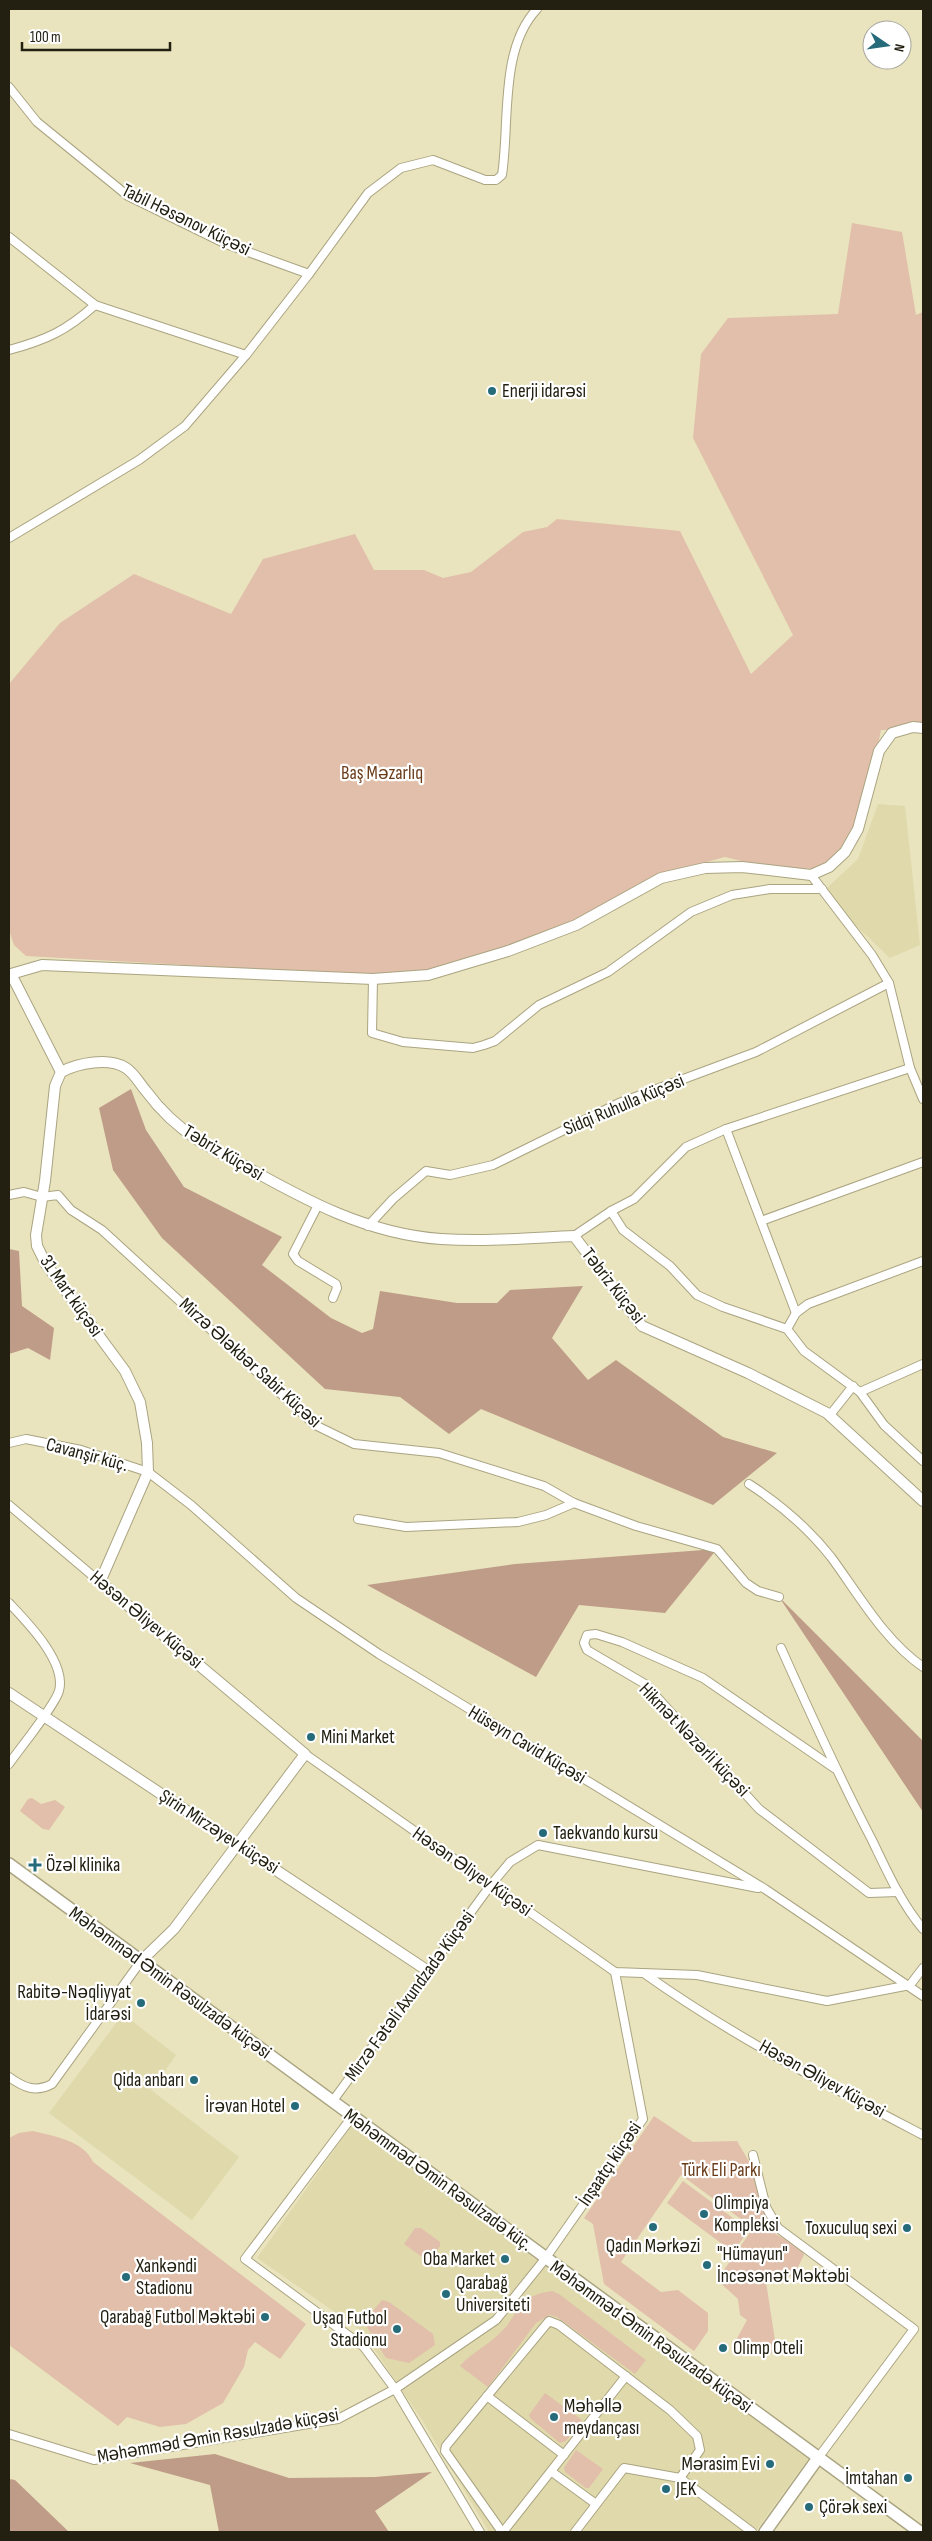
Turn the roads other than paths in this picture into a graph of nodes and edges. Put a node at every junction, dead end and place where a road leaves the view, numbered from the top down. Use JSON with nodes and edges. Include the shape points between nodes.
{"nodes":[{"id":1,"x":537,"y":9,"type":"edge"},
{"id":2,"x":9,"y":87,"type":"edge"},
{"id":3,"x":9,"y":237,"type":"edge"},
{"id":4,"x":309,"y":274,"type":"junction"},
{"id":5,"x":95,"y":305,"type":"junction"},
{"id":6,"x":9,"y":350,"type":"edge"},
{"id":7,"x":246,"y":355,"type":"junction"},
{"id":8,"x":9,"y":538,"type":"edge"},
{"id":9,"x":923,"y":728,"type":"edge"},
{"id":10,"x":811,"y":875,"type":"junction"},
{"id":11,"x":822,"y":889,"type":"junction"},
{"id":12,"x":10,"y":972,"type":"edge"},
{"id":13,"x":373,"y":979,"type":"junction"},
{"id":14,"x":889,"y":983,"type":"junction"},
{"id":15,"x":910,"y":1068,"type":"junction"},
{"id":16,"x":61,"y":1072,"type":"junction"},
{"id":17,"x":920,"y":1085,"type":"edge"},
{"id":18,"x":923,"y":1099,"type":"edge"},
{"id":19,"x":726,"y":1128,"type":"junction"},
{"id":20,"x":923,"y":1162,"type":"edge"},
{"id":21,"x":9,"y":1195,"type":"edge"},
{"id":22,"x":42,"y":1197,"type":"junction"},
{"id":23,"x":318,"y":1205,"type":"junction"},
{"id":24,"x":610,"y":1211,"type":"junction"},
{"id":25,"x":761,"y":1221,"type":"junction"},
{"id":26,"x":368,"y":1226,"type":"junction"},
{"id":27,"x":574,"y":1236,"type":"junction"},
{"id":28,"x":923,"y":1261,"type":"edge"},
{"id":29,"x":333,"y":1298,"type":"dead end"},
{"id":30,"x":796,"y":1313,"type":"junction"},
{"id":31,"x":787,"y":1329,"type":"junction"},
{"id":32,"x":923,"y":1364,"type":"edge"},
{"id":33,"x":853,"y":1386,"type":"junction"},
{"id":34,"x":860,"y":1392,"type":"junction"},
{"id":35,"x":830,"y":1415,"type":"junction"},
{"id":36,"x":9,"y":1443,"type":"edge"},
{"id":37,"x":923,"y":1461,"type":"edge"},
{"id":38,"x":148,"y":1472,"type":"junction"},
{"id":39,"x":749,"y":1484,"type":"dead end"},
{"id":40,"x":923,"y":1501,"type":"edge"},
{"id":41,"x":574,"y":1503,"type":"junction"},
{"id":42,"x":9,"y":1506,"type":"edge"},
{"id":43,"x":358,"y":1519,"type":"dead end"},
{"id":44,"x":100,"y":1582,"type":"junction"},
{"id":45,"x":779,"y":1598,"type":"dead end"},
{"id":46,"x":9,"y":1603,"type":"edge"},
{"id":47,"x":781,"y":1648,"type":"dead end"},
{"id":48,"x":923,"y":1667,"type":"edge"},
{"id":49,"x":9,"y":1693,"type":"edge"},
{"id":50,"x":43,"y":1716,"type":"junction"},
{"id":51,"x":305,"y":1754,"type":"junction"},
{"id":52,"x":9,"y":1764,"type":"edge"},
{"id":53,"x":834,"y":1768,"type":"junction"},
{"id":54,"x":238,"y":1844,"type":"junction"},
{"id":55,"x":9,"y":1864,"type":"edge"},
{"id":56,"x":490,"y":1886,"type":"junction"},
{"id":57,"x":765,"y":1889,"type":"junction"},
{"id":58,"x":898,"y":1892,"type":"junction"},
{"id":59,"x":923,"y":1929,"type":"edge"},
{"id":60,"x":140,"y":1961,"type":"junction"},
{"id":61,"x":923,"y":1968,"type":"edge"},
{"id":62,"x":428,"y":1971,"type":"junction"},
{"id":63,"x":615,"y":1972,"type":"junction"},
{"id":64,"x":645,"y":1974,"type":"junction"},
{"id":65,"x":910,"y":1984,"type":"junction"},
{"id":66,"x":923,"y":1996,"type":"edge"},
{"id":67,"x":9,"y":2077,"type":"edge"},
{"id":68,"x":332,"y":2102,"type":"junction"},
{"id":69,"x":352,"y":2117,"type":"junction"},
{"id":70,"x":923,"y":2134,"type":"edge"},
{"id":71,"x":753,"y":2155,"type":"dead end"},
{"id":72,"x":545,"y":2259,"type":"junction"},
{"id":73,"x":626,"y":2376,"type":"junction"},
{"id":74,"x":395,"y":2390,"type":"junction"},
{"id":75,"x":487,"y":2396,"type":"junction"},
{"id":76,"x":9,"y":2434,"type":"edge"},
{"id":77,"x":564,"y":2455,"type":"junction"},
{"id":78,"x":818,"y":2458,"type":"junction"},
{"id":79,"x":552,"y":2472,"type":"junction"},
{"id":80,"x":680,"y":2478,"type":"junction"},
{"id":81,"x":596,"y":2504,"type":"junction"},
{"id":82,"x":480,"y":2532,"type":"edge"},
{"id":83,"x":503,"y":2532,"type":"edge"},
{"id":84,"x":575,"y":2532,"type":"edge"},
{"id":85,"x":752,"y":2532,"type":"edge"},
{"id":86,"x":765,"y":2532,"type":"edge"},
{"id":87,"x":920,"y":2532,"type":"edge"}],
"edges":[{"from":1,"to":4,"type":"street","via":[[530,16],[514,58],[508,86],[502,175],[496,180],[485,180],[433,160],[402,168],[368,193]]},
{"from":2,"to":4,"type":"street","name":"Tabil Həsənov Küçəsi","via":[[37,122],[128,196],[226,244]]},
{"from":3,"to":5,"type":"street"},
{"from":4,"to":7,"type":"street"},
{"from":5,"to":6,"type":"street","via":[[64,329],[40,342]]},
{"from":5,"to":7,"type":"street"},
{"from":7,"to":8,"type":"street","via":[[186,426],[139,460]]},
{"from":9,"to":10,"type":"street","via":[[912,727],[892,734],[879,751],[858,829],[845,852],[829,867]]},
{"from":10,"to":11,"type":"street"},
{"from":10,"to":13,"type":"street","via":[[742,867],[705,868],[660,878],[576,925],[508,951],[428,975]]},
{"from":11,"to":13,"type":"street","via":[[770,889],[732,896],[691,912],[608,972],[539,1005],[495,1041],[473,1048],[403,1042],[372,1033]]},
{"from":11,"to":14,"type":"street"},
{"from":12,"to":13,"type":"street","via":[[42,964]]},
{"from":12,"to":16,"type":"street"},
{"from":14,"to":15,"type":"street"},
{"from":14,"to":26,"type":"street","name":"Sidqi Ruhulla Küçəsi","via":[[756,1052],[619,1104],[493,1165],[450,1174],[426,1171]]},
{"from":15,"to":17,"type":"street"},
{"from":15,"to":19,"type":"street"},
{"from":16,"to":22,"type":"street","name":"31 Mart küçəsi","via":[[54,1086]]},
{"from":16,"to":23,"type":"street","name":"Təbriz Küçəsi","via":[[74,1065],[95,1063],[125,1067],[183,1130],[296,1196]]},
{"from":17,"to":18,"type":"street"},
{"from":19,"to":24,"type":"street","via":[[686,1146],[634,1198]]},
{"from":19,"to":25,"type":"street"},
{"from":20,"to":25,"type":"street"},
{"from":21,"to":22,"type":"street","name":"Mirzə Ələkbər Sabir Küçəsi","via":[[24,1192]]},
{"from":22,"to":38,"type":"street","name":"31 Mart küçəsi","via":[[37,1246],[46,1264],[125,1371],[140,1402]]},
{"from":22,"to":41,"type":"street","name":"Mirzə Ələkbər Sabir Küçəsi","via":[[58,1195],[72,1210],[102,1230],[315,1425],[354,1444],[439,1453],[544,1486]]},
{"from":23,"to":26,"type":"street","name":"Təbriz Küçəsi"},
{"from":23,"to":29,"type":"street","via":[[293,1254],[298,1261],[336,1284]]},
{"from":24,"to":27,"type":"street"},
{"from":24,"to":31,"type":"street","via":[[623,1230],[670,1266],[697,1295]]},
{"from":25,"to":30,"type":"street"},
{"from":26,"to":27,"type":"street","name":"Təbriz Küçəsi","via":[[439,1239]]},
{"from":27,"to":35,"type":"street","name":"Təbriz Küçəsi","via":[[642,1326],[748,1373]]},
{"from":28,"to":30,"type":"street","via":[[808,1304]]},
{"from":30,"to":31,"type":"street"},
{"from":31,"to":33,"type":"street","via":[[804,1352]]},
{"from":32,"to":34,"type":"street"},
{"from":33,"to":34,"type":"street"},
{"from":33,"to":35,"type":"street"},
{"from":34,"to":37,"type":"street","via":[[884,1425]]},
{"from":35,"to":40,"type":"street","name":"Təbriz Küçəsi"},
{"from":36,"to":38,"type":"street","name":"Cavanşir küç.","via":[[26,1439],[81,1450]]},
{"from":38,"to":44,"type":"street","name":"31 Mart küçəsi"},
{"from":38,"to":57,"type":"street","name":"Hüseyn Cavid Küçəsi","via":[[191,1505],[296,1598],[378,1654]]},
{"from":39,"to":48,"type":"street","via":[[774,1500],[805,1528],[903,1653]]},
{"from":41,"to":43,"type":"street","via":[[518,1522],[406,1527]]},
{"from":41,"to":45,"type":"street","name":"Mirzə Ələkbər Sabir Küçəsi","via":[[636,1526],[717,1549],[746,1583]]},
{"from":42,"to":44,"type":"street","name":"Həsən Əliyev Küçəsi"},
{"from":44,"to":51,"type":"street","name":"Həsən Əliyev Küçəsi"},
{"from":46,"to":50,"type":"street","via":[[45,1643],[59,1676],[59,1690]]},
{"from":47,"to":53,"type":"street","name":"Hikmət Nəzərli küçəsi"},
{"from":49,"to":50,"type":"street","name":"Şirin Mirzəyev küçəsi"},
{"from":50,"to":52,"type":"street"},
{"from":50,"to":54,"type":"street","name":"Şirin Mirzəyev küçəsi"},
{"from":51,"to":54,"type":"street"},
{"from":51,"to":56,"type":"street","name":"Həsən Əliyev Küçəsi"},
{"from":53,"to":58,"type":"street","name":"Hikmət Nəzərli küçəsi"},
{"from":53,"to":58,"type":"street","name":"Hikmət Nəzərli küçəsi","via":[[703,1678],[622,1642],[596,1634],[587,1635],[584,1643],[587,1650],[645,1684],[759,1809],[869,1893]]},
{"from":54,"to":60,"type":"street","via":[[174,1929]]},
{"from":54,"to":62,"type":"street","name":"Şirin Mirzəyev küçəsi"},
{"from":55,"to":60,"type":"main road","name":"Məhəmməd Əmin Rəsulzadə küçəsi"},
{"from":56,"to":57,"type":"street","name":"Mirzə Fətəli Axundzadə Küçəsi","via":[[510,1862],[538,1846]]},
{"from":56,"to":62,"type":"street","name":"Mirzə Fətəli Axundzadə Küçəsi"},
{"from":56,"to":63,"type":"street","name":"Həsən Əliyev Küçəsi"},
{"from":57,"to":65,"type":"street","name":"Hüseyn Cavid Küçəsi"},
{"from":58,"to":59,"type":"street","name":"Hikmət Nəzərli küçəsi"},
{"from":60,"to":67,"type":"street","via":[[52,2084],[32,2089]]},
{"from":60,"to":68,"type":"main road","name":"Məhəmməd Əmin Rəsulzadə küçəsi"},
{"from":61,"to":65,"type":"street"},
{"from":62,"to":68,"type":"street","name":"Mirzə Fətəli Axundzadə Küçəsi"},
{"from":63,"to":64,"type":"street"},
{"from":63,"to":72,"type":"street","name":"İnşaatçı küçəsi","via":[[643,2119]]},
{"from":64,"to":65,"type":"street","via":[[696,1975],[827,2001]]},
{"from":64,"to":70,"type":"street","name":"Həsən Əliyev Küçəsi","via":[[755,2043]]},
{"from":65,"to":66,"type":"street","name":"Hüseyn Cavid Küçəsi"},
{"from":68,"to":69,"type":"main road","name":"Məhəmməd Əmin Rəsulzadə küç."},
{"from":69,"to":72,"type":"main road","name":"Məhəmməd Əmin Rəsulzadə küç."},
{"from":69,"to":74,"type":"street","via":[[245,2259],[364,2346]]},
{"from":71,"to":78,"type":"street","via":[[766,2207],[778,2228],[914,2329]]},
{"from":72,"to":74,"type":"street","name":"Məhəmməd Əmin Rəsulzadə küçəsi","via":[[496,2320]]},
{"from":72,"to":78,"type":"main road","name":"Məhəmməd Əmin Rəsulzadə küçəsi"},
{"from":73,"to":75,"type":"street","via":[[559,2325],[548,2321]]},
{"from":73,"to":77,"type":"street"},
{"from":73,"to":80,"type":"street","via":[[697,2436],[700,2450]]},
{"from":74,"to":76,"type":"street","name":"Məhəmməd Əmin Rəsulzadə küçəsi","via":[[338,2419],[94,2460]]},
{"from":74,"to":82,"type":"street"},
{"from":75,"to":77,"type":"street"},
{"from":75,"to":83,"type":"street","via":[[445,2451]]},
{"from":77,"to":79,"type":"street"},
{"from":78,"to":86,"type":"main road"},
{"from":78,"to":87,"type":"main road","name":"Məhəmməd Əmin Rəsulzadə küçəsi"},
{"from":79,"to":81,"type":"street"},
{"from":79,"to":83,"type":"street"},
{"from":80,"to":81,"type":"street","via":[[624,2468]]},
{"from":80,"to":85,"type":"street"},
{"from":81,"to":84,"type":"street"}]}
